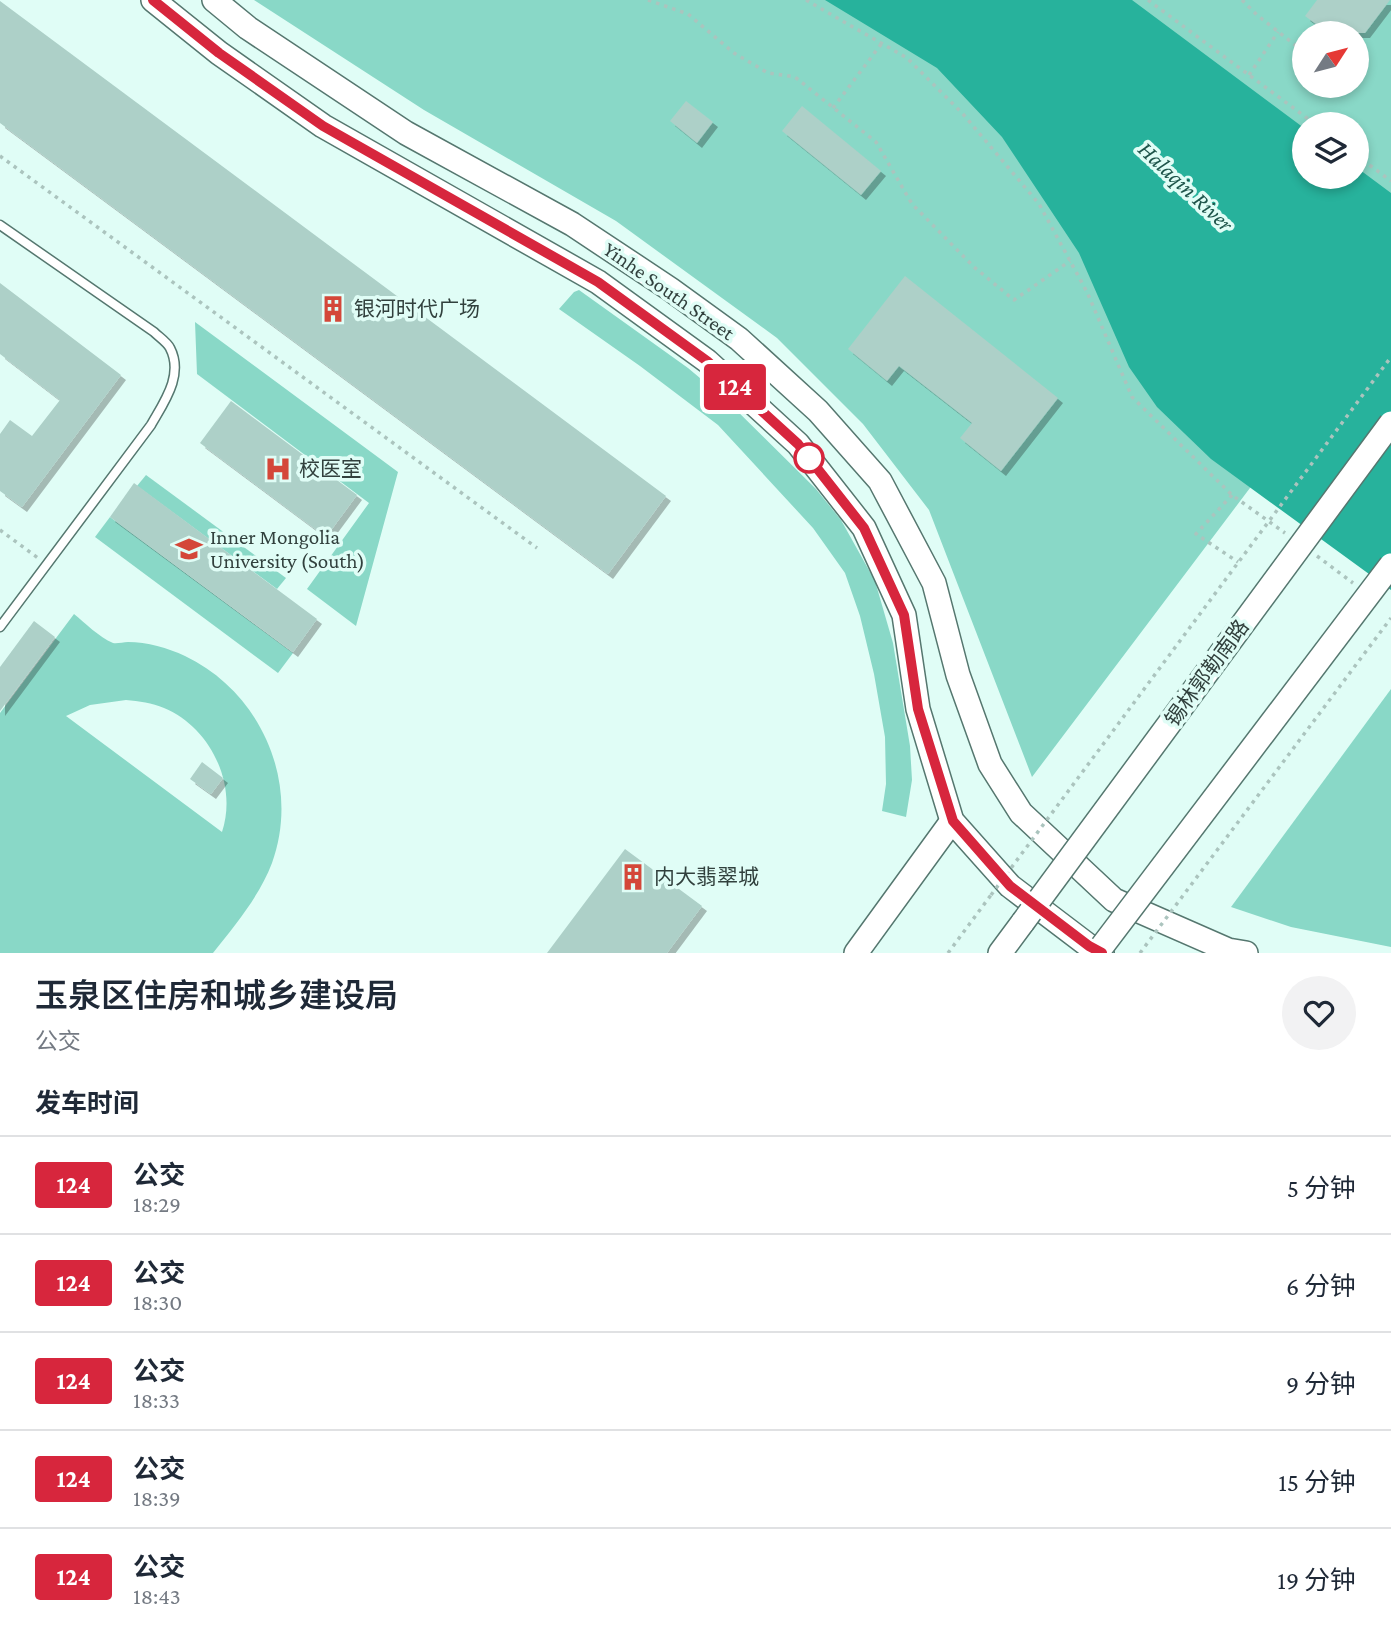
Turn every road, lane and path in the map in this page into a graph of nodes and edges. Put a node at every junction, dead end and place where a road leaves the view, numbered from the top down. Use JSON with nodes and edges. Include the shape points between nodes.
{"nodes":[{"id":1,"x":153,"y":0,"type":"edge"},
{"id":2,"x":215,"y":0,"type":"edge"},
{"id":3,"x":648,"y":0,"type":"edge"},
{"id":4,"x":806,"y":0,"type":"edge"},
{"id":5,"x":1148,"y":0,"type":"edge"},
{"id":6,"x":1242,"y":0,"type":"edge"},
{"id":7,"x":1279,"y":32,"type":"junction"},
{"id":8,"x":1292,"y":42,"type":"edge"},
{"id":9,"x":882,"y":43,"type":"junction"},
{"id":10,"x":1249,"y":75,"type":"junction"},
{"id":11,"x":833,"y":108,"type":"junction"},
{"id":12,"x":1299,"y":112,"type":"edge"},
{"id":13,"x":0,"y":156,"type":"edge"},
{"id":14,"x":1369,"y":165,"type":"edge"},
{"id":15,"x":1391,"y":181,"type":"edge"},
{"id":16,"x":0,"y":225,"type":"edge"},
{"id":17,"x":1070,"y":261,"type":"junction"},
{"id":18,"x":1391,"y":357,"type":"edge"},
{"id":19,"x":1391,"y":424,"type":"edge"},
{"id":20,"x":0,"y":530,"type":"edge"},
{"id":21,"x":537,"y":548,"type":"dead end"},
{"id":22,"x":1238,"y":562,"type":"junction"},
{"id":23,"x":46,"y":565,"type":"junction"},
{"id":24,"x":1391,"y":565,"type":"edge"},
{"id":25,"x":1391,"y":618,"type":"edge"},
{"id":26,"x":0,"y":627,"type":"edge"},
{"id":27,"x":953,"y":821,"type":"junction"},
{"id":28,"x":856,"y":953,"type":"edge"},
{"id":29,"x":948,"y":953,"type":"edge"},
{"id":30,"x":1000,"y":953,"type":"edge"},
{"id":31,"x":1100,"y":953,"type":"edge"},
{"id":32,"x":1140,"y":953,"type":"edge"},
{"id":33,"x":1246,"y":953,"type":"edge"}],
"edges":[{"from":1,"to":27,"type":"main road","name":"Yinhe South Street","via":[[323,126],[598,282],[707,361],[798,444],[864,528],[904,615],[918,709]]},
{"from":2,"to":33,"type":"main road","name":"Yinhe South Street","via":[[248,28],[406,133],[572,223],[670,289],[739,339],[818,411],[880,481],[934,583],[958,675],[990,764],[1021,813],[1114,900],[1228,950]]},
{"from":3,"to":11,"type":"path","via":[[688,14],[734,53],[768,73],[795,78]]},
{"from":4,"to":9,"type":"path"},
{"from":5,"to":10,"type":"path"},
{"from":6,"to":7,"type":"path"},
{"from":7,"to":8,"type":"path"},
{"from":7,"to":10,"type":"path"},
{"from":9,"to":11,"type":"path"},
{"from":9,"to":17,"type":"path","via":[[906,58],[963,114],[1039,204]]},
{"from":10,"to":12,"type":"path"},
{"from":11,"to":17,"type":"path","via":[[876,142],[912,204],[1014,300]]},
{"from":13,"to":21,"type":"path"},
{"from":14,"to":15,"type":"path"},
{"from":16,"to":23,"type":"lane","via":[[154,332],[170,347],[174,366],[171,391],[150,425]]},
{"from":17,"to":22,"type":"path","via":[[1132,397],[1232,495],[1196,534]]},
{"from":18,"to":22,"type":"path","bridge":true},
{"from":19,"to":30,"type":"main road","name":"锡林郭勒南路","bridge":true},
{"from":20,"to":23,"type":"path"},
{"from":22,"to":29,"type":"path","bridge":true},
{"from":23,"to":26,"type":"lane"},
{"from":24,"to":31,"type":"main road","bridge":true},
{"from":25,"to":32,"type":"path","bridge":true},
{"from":27,"to":28,"type":"main road"},
{"from":27,"to":31,"type":"main road","name":"Yinhe South Street","via":[[1010,886]]}]}
